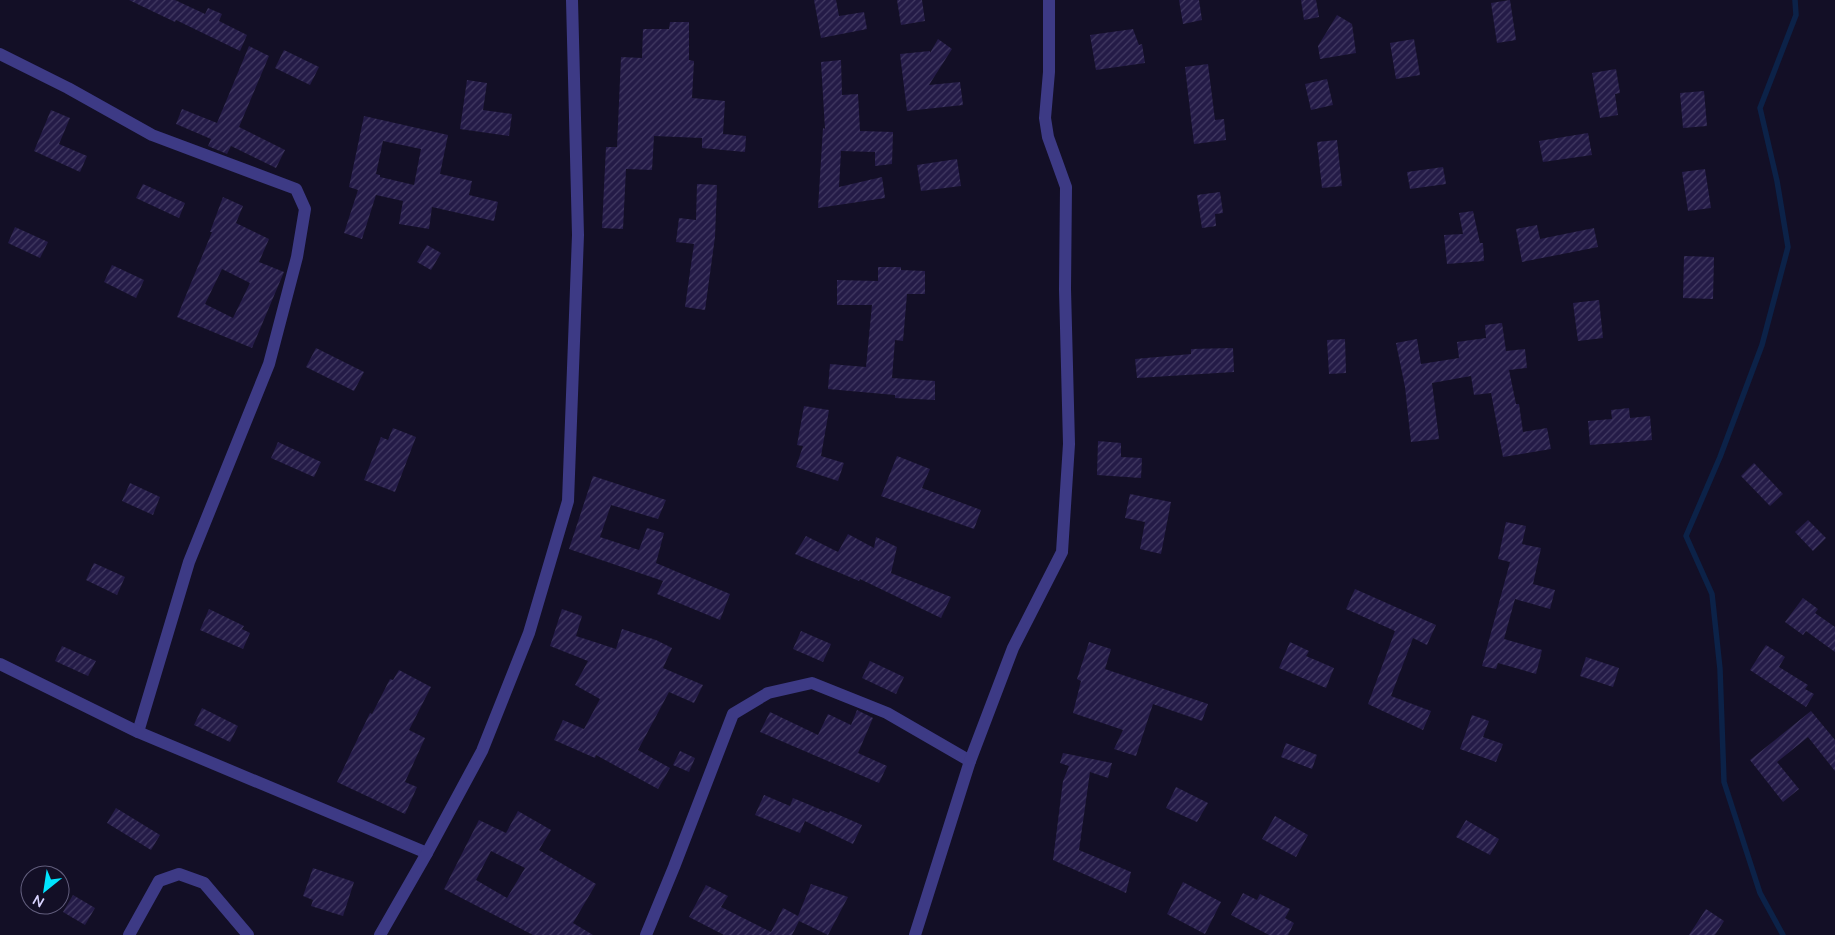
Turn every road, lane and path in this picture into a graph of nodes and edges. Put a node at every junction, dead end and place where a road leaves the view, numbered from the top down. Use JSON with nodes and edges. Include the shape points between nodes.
{"nodes":[{"id":1,"x":572,"y":0,"type":"edge"},
{"id":2,"x":1049,"y":0,"type":"edge"},
{"id":3,"x":0,"y":54,"type":"edge"},
{"id":4,"x":0,"y":664,"type":"edge"},
{"id":5,"x":138,"y":732,"type":"junction"},
{"id":6,"x":970,"y":761,"type":"junction"},
{"id":7,"x":428,"y":853,"type":"junction"},
{"id":8,"x":130,"y":935,"type":"edge"},
{"id":9,"x":248,"y":935,"type":"edge"},
{"id":10,"x":380,"y":935,"type":"edge"},
{"id":11,"x":646,"y":935,"type":"edge"},
{"id":12,"x":916,"y":935,"type":"edge"}],
"edges":[{"from":1,"to":7,"type":"street","via":[[578,235],[568,501],[529,633],[493,724]]},
{"from":2,"to":6,"type":"street","via":[[1050,72],[1045,118],[1048,137],[1066,187],[1069,444],[1062,552],[1012,648]]},
{"from":3,"to":5,"type":"street","via":[[152,135],[296,189],[305,209],[297,258],[268,364],[189,562]]},
{"from":4,"to":5,"type":"street"},
{"from":5,"to":7,"type":"street"},
{"from":6,"to":11,"type":"street","via":[[887,713],[812,683],[768,693],[733,714]]},
{"from":6,"to":12,"type":"street"},
{"from":7,"to":10,"type":"street"},
{"from":8,"to":9,"type":"street","via":[[159,881],[178,874],[204,883]]}]}
